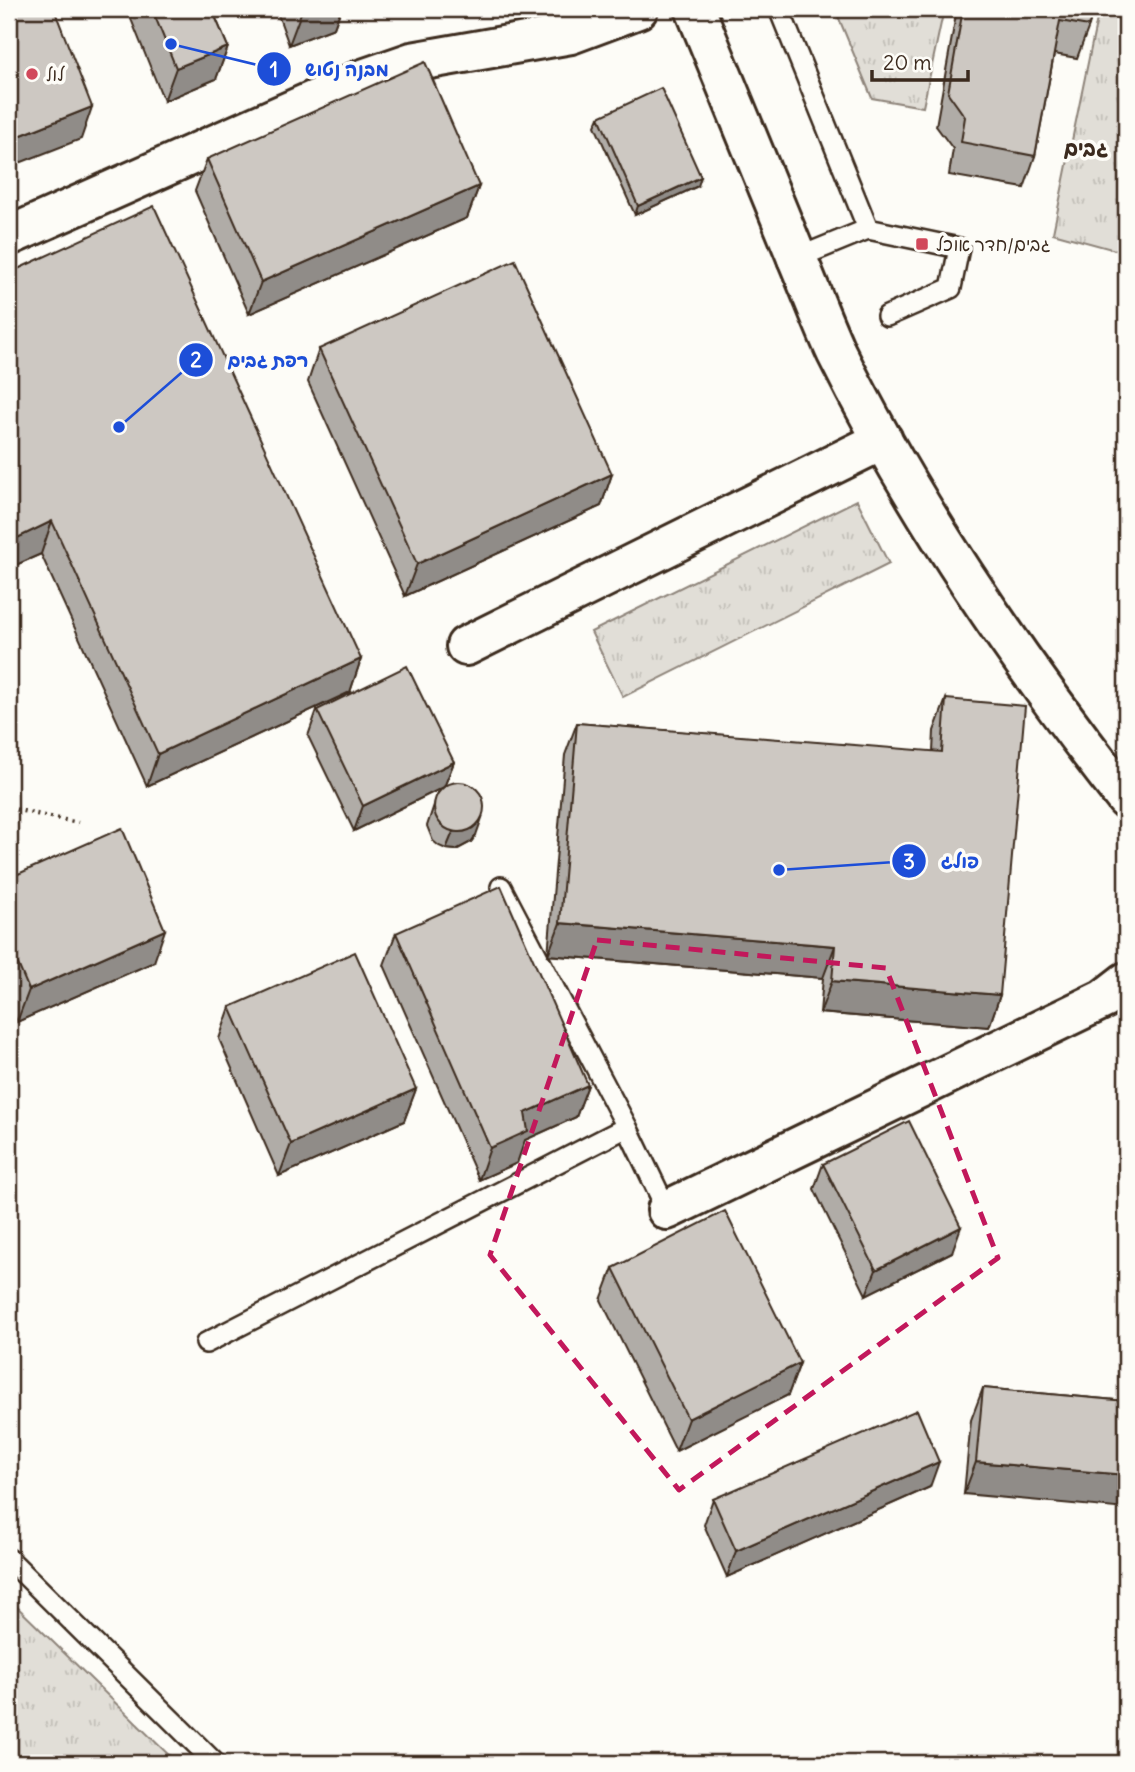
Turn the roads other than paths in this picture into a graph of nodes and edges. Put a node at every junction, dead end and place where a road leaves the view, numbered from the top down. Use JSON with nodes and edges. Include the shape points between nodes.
{"nodes":[{"id":1,"x":638,"y":9,"type":"edge"},
{"id":2,"x":695,"y":9,"type":"edge"},
{"id":3,"x":779,"y":9,"type":"edge"},
{"id":4,"x":868,"y":229,"type":"junction"},
{"id":5,"x":9,"y":236,"type":"edge"},
{"id":6,"x":797,"y":258,"type":"junction"},
{"id":7,"x":887,"y":316,"type":"dead end"},
{"id":8,"x":883,"y":440,"type":"junction"},
{"id":9,"x":466,"y":646,"type":"dead end"},
{"id":10,"x":1126,"y":799,"type":"edge"},
{"id":11,"x":501,"y":887,"type":"edge"},
{"id":12,"x":1126,"y":982,"type":"edge"},
{"id":13,"x":627,"y":1127,"type":"junction"},
{"id":14,"x":667,"y":1210,"type":"joint"},
{"id":15,"x":206,"y":1343,"type":"dead end"},
{"id":16,"x":9,"y":1559,"type":"edge"},
{"id":17,"x":215,"y":1763,"type":"edge"}],
"edges":[{"from":1,"to":5,"type":"street","via":[[571,34],[412,62],[360,80]]},
{"from":2,"to":6,"type":"street"},
{"from":3,"to":4,"type":"lane"},
{"from":4,"to":6,"type":"lane"},
{"from":4,"to":7,"type":"lane","via":[[959,248],[951,288]]},
{"from":6,"to":8,"type":"street","via":[[836,350]]},
{"from":8,"to":9,"type":"street"},
{"from":8,"to":10,"type":"street","via":[[936,530],[1012,643]]},
{"from":11,"to":13,"type":"lane"},
{"from":12,"to":14,"type":"street","via":[[1104,999]]},
{"from":13,"to":14,"type":"lane"},
{"from":13,"to":15,"type":"lane"},
{"from":16,"to":17,"type":"lane"}]}
